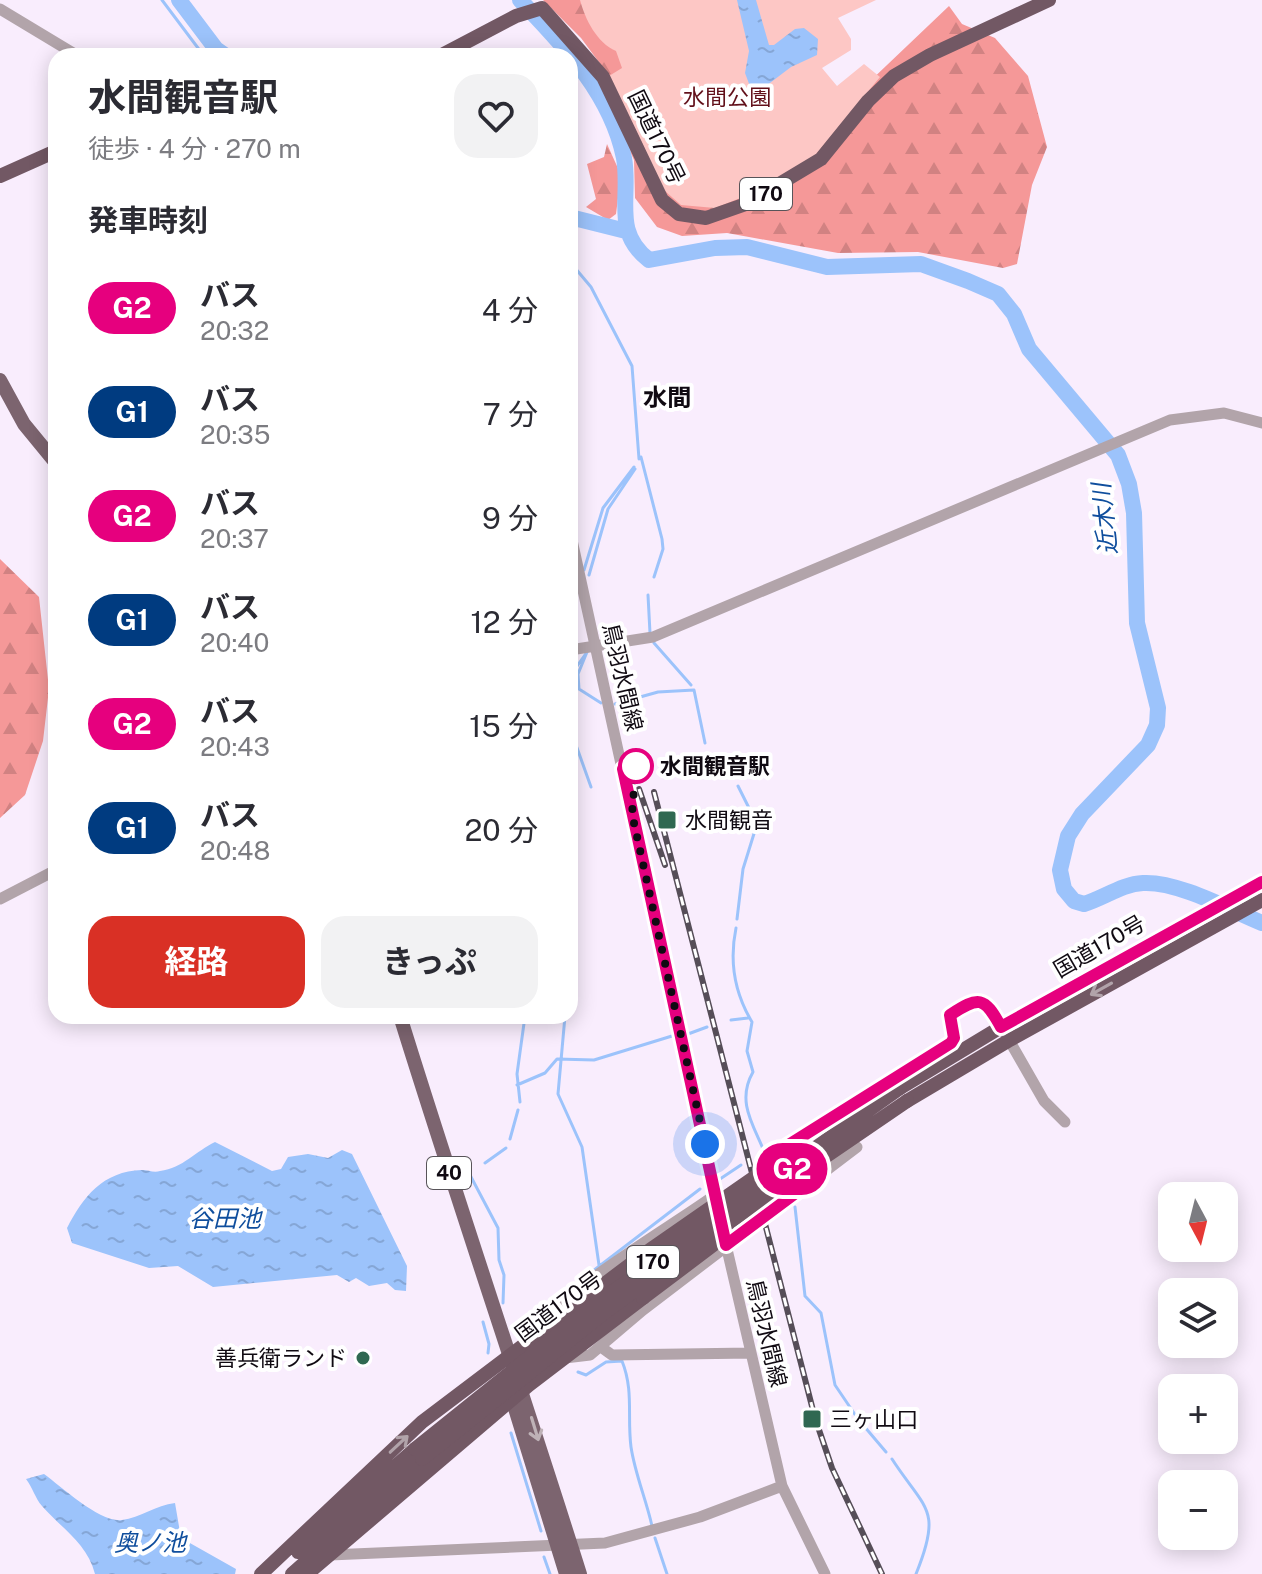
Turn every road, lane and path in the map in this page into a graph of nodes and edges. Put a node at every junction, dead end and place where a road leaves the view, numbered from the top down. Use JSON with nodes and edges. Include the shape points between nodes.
{"nodes":[{"id":1,"x":1049,"y":0,"type":"edge"},
{"id":2,"x":0,"y":9,"type":"edge"},
{"id":3,"x":65,"y":48,"type":"edge"},
{"id":4,"x":455,"y":48,"type":"edge"},
{"id":5,"x":48,"y":155,"type":"edge"},
{"id":6,"x":0,"y":176,"type":"edge"},
{"id":7,"x":0,"y":380,"type":"edge"},
{"id":8,"x":1262,"y":423,"type":"edge"},
{"id":9,"x":48,"y":453,"type":"edge"},
{"id":10,"x":578,"y":568,"type":"edge"},
{"id":11,"x":595,"y":646,"type":"junction"},
{"id":12,"x":578,"y":649,"type":"edge"},
{"id":13,"x":48,"y":874,"type":"edge"},
{"id":14,"x":1262,"y":882,"type":"edge"},
{"id":15,"x":0,"y":899,"type":"edge"},
{"id":16,"x":1262,"y":900,"type":"edge"},
{"id":17,"x":950,"y":1015,"type":"dead end"},
{"id":18,"x":403,"y":1024,"type":"edge"},
{"id":19,"x":1001,"y":1027,"type":"junction"},
{"id":20,"x":1008,"y":1041,"type":"junction"},
{"id":21,"x":904,"y":1095,"type":"junction"},
{"id":22,"x":887,"y":1116,"type":"junction"},
{"id":23,"x":1065,"y":1122,"type":"dead end"},
{"id":24,"x":857,"y":1147,"type":"dead end"},
{"id":25,"x":786,"y":1167,"type":"junction"},
{"id":26,"x":715,"y":1195,"type":"junction"},
{"id":27,"x":726,"y":1245,"type":"junction"},
{"id":28,"x":523,"y":1343,"type":"junction"},
{"id":29,"x":601,"y":1347,"type":"junction"},
{"id":30,"x":751,"y":1353,"type":"junction"},
{"id":31,"x":506,"y":1356,"type":"junction"},
{"id":32,"x":565,"y":1358,"type":"junction"},
{"id":33,"x":517,"y":1396,"type":"junction"},
{"id":34,"x":418,"y":1454,"type":"junction"},
{"id":35,"x":782,"y":1486,"type":"junction"},
{"id":36,"x":564,"y":1546,"type":"junction"},
{"id":37,"x":330,"y":1555,"type":"junction"},
{"id":38,"x":261,"y":1574,"type":"edge"},
{"id":39,"x":274,"y":1574,"type":"edge"},
{"id":40,"x":292,"y":1574,"type":"edge"},
{"id":41,"x":307,"y":1574,"type":"edge"},
{"id":42,"x":566,"y":1574,"type":"edge"},
{"id":43,"x":580,"y":1574,"type":"edge"},
{"id":44,"x":825,"y":1574,"type":"edge"}],
"edges":[{"from":1,"to":4,"type":"highway","name":"国道170号","number":"170","via":[[906,69],[882,86],[811,168],[746,204],[706,218],[679,214],[662,200],[603,77],[552,16],[537,7]]},
{"from":2,"to":3,"type":"street"},
{"from":5,"to":6,"type":"highway"},
{"from":7,"to":9,"type":"main road","via":[[24,424]]},
{"from":8,"to":11,"type":"street","via":[[1224,413],[1170,420],[653,637]]},
{"from":10,"to":11,"type":"street","name":"鳥羽水間線"},
{"from":11,"to":12,"type":"street"},
{"from":11,"to":26,"type":"street","name":"鳥羽水間線"},
{"from":13,"to":15,"type":"street"},
{"from":14,"to":19,"type":"highway","name":"国道170号","number":"170"},
{"from":16,"to":20,"type":"highway","name":"国道170号","number":"170","one_way":true},
{"from":17,"to":19,"type":"street","via":[[969,1002],[981,1001]]},
{"from":18,"to":31,"type":"main road","number":"40"},
{"from":19,"to":20,"type":"street"},
{"from":19,"to":21,"type":"highway","name":"国道170号","number":"170"},
{"from":20,"to":21,"type":"highway","name":"国道170号","number":"170"},
{"from":20,"to":23,"type":"street","via":[[1044,1101]]},
{"from":21,"to":22,"type":"highway","name":"国道170号","number":"170","bridge":true},
{"from":21,"to":25,"type":"highway","name":"国道170号","number":"170","bridge":true},
{"from":22,"to":32,"type":"highway","bridge":true},
{"from":22,"to":34,"type":"highway","name":"国道170号","number":"170","bridge":true,"via":[[717,1230]]},
{"from":24,"to":27,"type":"street"},
{"from":25,"to":28,"type":"highway","bridge":true,"via":[[767,1169]]},
{"from":25,"to":34,"type":"highway","name":"国道170号","number":"170","bridge":true,"via":[[598,1302]]},
{"from":26,"to":27,"type":"street","name":"鳥羽水間線"},
{"from":26,"to":28,"type":"street","via":[[570,1297],[535,1325]]},
{"from":27,"to":29,"type":"street"},
{"from":27,"to":30,"type":"street","name":"鳥羽水間線"},
{"from":28,"to":31,"type":"highway"},
{"from":29,"to":30,"type":"street","via":[[612,1355]]},
{"from":29,"to":32,"type":"street","via":[[583,1358]]},
{"from":30,"to":35,"type":"street","name":"鳥羽水間線"},
{"from":31,"to":33,"type":"main road","number":"40"},
{"from":38,"to":31,"type":"highway","one_way":true,"via":[[422,1422]]},
{"from":32,"to":33,"type":"highway"},
{"from":33,"to":36,"type":"main road","number":"40"},
{"from":33,"to":37,"type":"highway"},
{"from":34,"to":39,"type":"highway","name":"国道170号","number":"170"},
{"from":34,"to":40,"type":"highway","name":"国道170号","number":"170"},
{"from":35,"to":36,"type":"street","via":[[642,1534]]},
{"from":35,"to":44,"type":"street","name":"鳥羽水間線"},
{"from":36,"to":37,"type":"street"},
{"from":36,"to":42,"type":"main road","number":"40"},
{"from":36,"to":43,"type":"main road","number":"40"},
{"from":37,"to":41,"type":"highway"}]}
